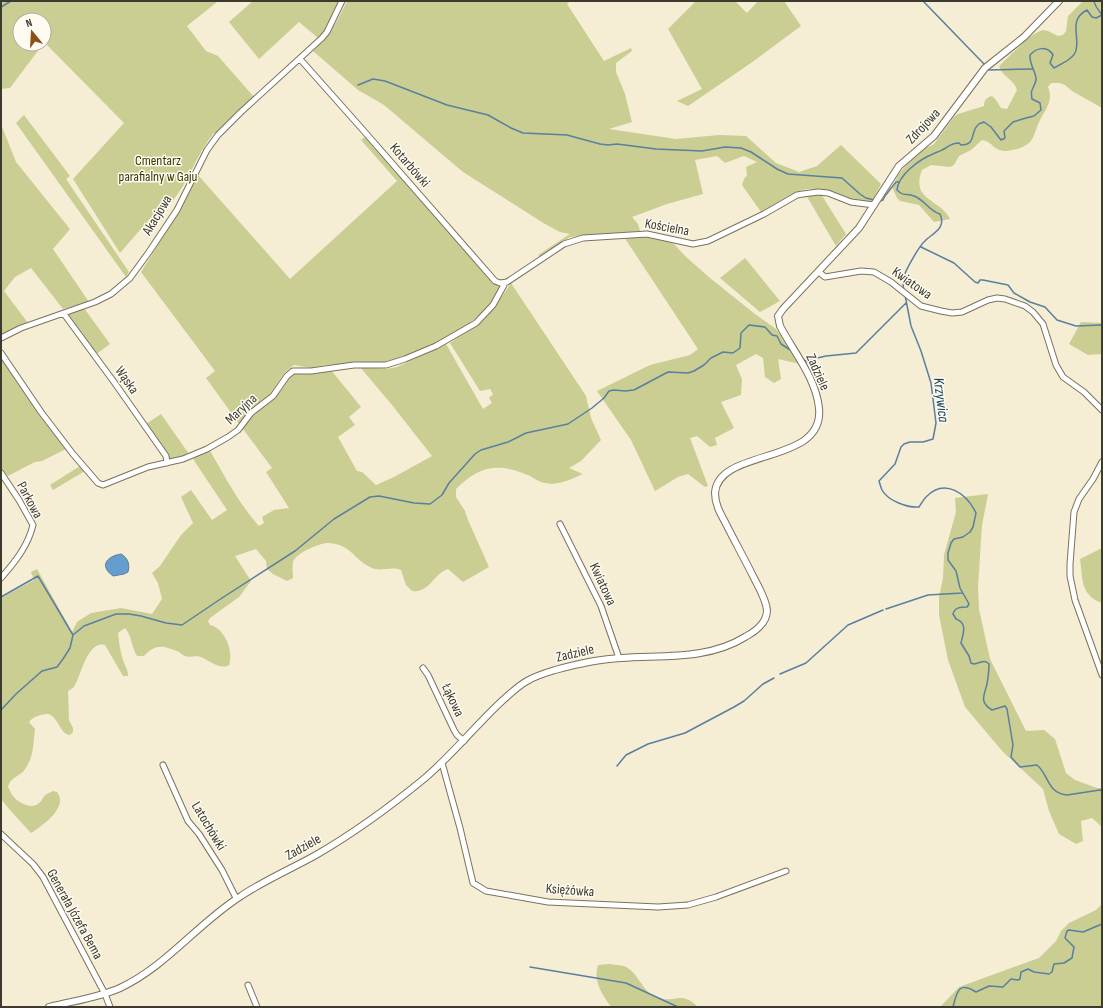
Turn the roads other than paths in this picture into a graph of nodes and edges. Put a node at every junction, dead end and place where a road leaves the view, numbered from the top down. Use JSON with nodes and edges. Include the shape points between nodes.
{"nodes":[{"id":1,"x":342,"y":1,"type":"edge"},
{"id":2,"x":1059,"y":1,"type":"edge"},
{"id":3,"x":300,"y":59,"type":"junction"},
{"id":4,"x":874,"y":205,"type":"junction"},
{"id":5,"x":817,"y":274,"type":"junction"},
{"id":6,"x":503,"y":283,"type":"junction"},
{"id":7,"x":64,"y":314,"type":"junction"},
{"id":8,"x":1,"y":338,"type":"edge"},
{"id":9,"x":1,"y":353,"type":"edge"},
{"id":10,"x":1102,"y":410,"type":"edge"},
{"id":11,"x":1102,"y":462,"type":"edge"},
{"id":12,"x":167,"y":463,"type":"junction"},
{"id":13,"x":1,"y":473,"type":"edge"},
{"id":14,"x":560,"y":524,"type":"dead end"},
{"id":15,"x":1,"y":578,"type":"edge"},
{"id":16,"x":619,"y":658,"type":"junction"},
{"id":17,"x":423,"y":668,"type":"dead end"},
{"id":18,"x":1102,"y":675,"type":"edge"},
{"id":19,"x":464,"y":741,"type":"junction"},
{"id":20,"x":442,"y":763,"type":"junction"},
{"id":21,"x":163,"y":765,"type":"dead end"},
{"id":22,"x":1,"y":834,"type":"edge"},
{"id":23,"x":786,"y":871,"type":"dead end"},
{"id":24,"x":236,"y":898,"type":"junction"},
{"id":25,"x":248,"y":985,"type":"dead end"},
{"id":26,"x":105,"y":994,"type":"junction"},
{"id":27,"x":49,"y":1007,"type":"edge"},
{"id":28,"x":110,"y":1007,"type":"edge"},
{"id":29,"x":257,"y":1007,"type":"edge"}],
"edges":[{"from":1,"to":3,"type":"street","name":"Akacjowa","via":[[327,32]]},
{"from":2,"to":4,"type":"street","name":"Zdrojowa","via":[[1024,37],[985,68],[934,136],[899,166]]},
{"from":3,"to":6,"type":"street","name":"Kotarbówki","via":[[495,281]]},
{"from":3,"to":7,"type":"street","name":"Akacjowa","via":[[218,135],[203,157],[177,210],[130,278],[110,294]]},
{"from":4,"to":5,"type":"street","name":"Zdrojowa","via":[[859,228]]},
{"from":4,"to":6,"type":"street","name":"Kościelna","via":[[851,202],[828,193],[808,192],[797,195],[764,214],[699,244],[647,234],[583,238],[564,244]]},
{"from":5,"to":10,"type":"street","name":"Kwiatowa","via":[[825,277],[861,271],[874,272],[921,306],[952,313],[962,312],[997,298],[1025,306],[1043,324],[1056,365],[1063,377],[1084,392]]},
{"from":5,"to":16,"type":"street","name":"Zadziele","via":[[778,316],[783,332],[811,379],[819,407],[819,420],[815,429],[798,445],[729,471],[722,477],[715,490],[717,507],[765,603],[767,609],[762,624],[742,640],[719,650],[696,654]]},
{"from":6,"to":12,"type":"street","name":"Maryjna","via":[[498,297],[485,314],[476,323],[450,339],[386,365],[292,371],[273,396],[251,413],[238,430],[207,449]]},
{"from":7,"to":8,"type":"street","name":"Akacjowa","via":[[21,328]]},
{"from":7,"to":12,"type":"street","name":"Wąska","via":[[166,456]]},
{"from":9,"to":12,"type":"street","name":"Maryjna","via":[[57,433],[99,484]]},
{"from":11,"to":18,"type":"street","via":[[1074,512],[1070,564],[1076,600]]},
{"from":13,"to":15,"type":"street","name":"Parkowa","via":[[33,525],[24,547]]},
{"from":14,"to":16,"type":"street","name":"Kwiatowa","via":[[601,606]]},
{"from":16,"to":19,"type":"street","name":"Zadziele","via":[[583,663],[528,680],[487,715]]},
{"from":17,"to":19,"type":"street","name":"Łąkowa","via":[[454,730]]},
{"from":19,"to":20,"type":"street","name":"Zadziele"},
{"from":20,"to":23,"type":"street","name":"Księżówka","via":[[473,883],[486,890],[548,902],[658,907],[688,905]]},
{"from":20,"to":24,"type":"street","name":"Zadziele","via":[[404,796],[344,837]]},
{"from":21,"to":24,"type":"street","name":"Latochówki","via":[[188,820],[214,858]]},
{"from":22,"to":26,"type":"street","name":"Generała Józefa Bema","via":[[43,877]]},
{"from":24,"to":26,"type":"street","name":"Zadziele","via":[[157,965],[129,983]]},
{"from":25,"to":29,"type":"street"},
{"from":26,"to":27,"type":"street","name":"Zadziele"},
{"from":26,"to":28,"type":"street","name":"Generała Józefa Bema"}]}
